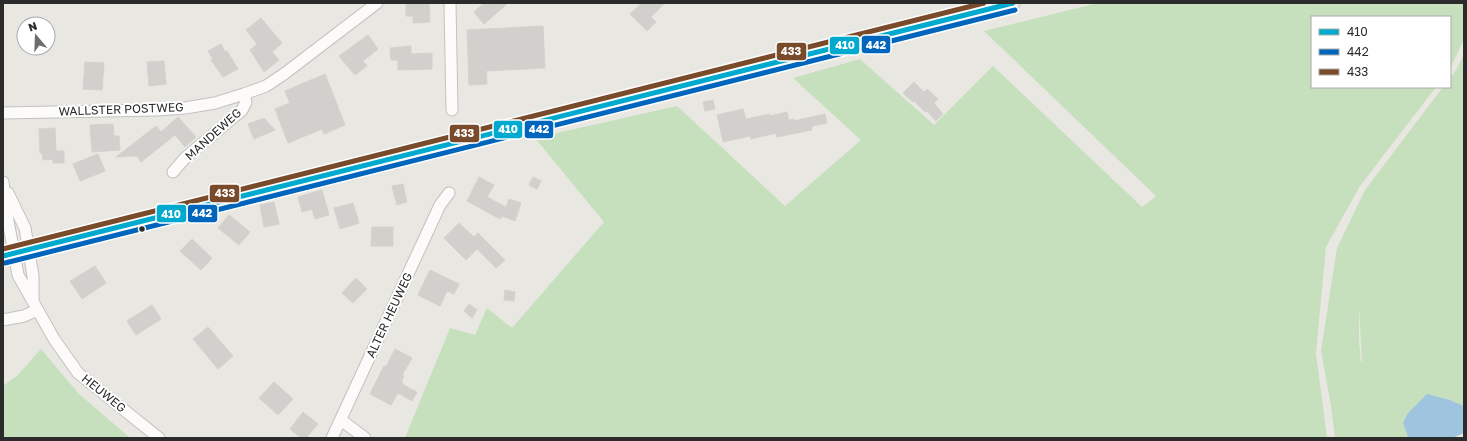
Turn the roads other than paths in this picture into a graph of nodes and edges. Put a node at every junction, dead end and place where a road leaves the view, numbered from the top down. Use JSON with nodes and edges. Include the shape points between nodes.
{"nodes":[{"id":1,"x":377,"y":3,"type":"edge"},
{"id":2,"x":450,"y":3,"type":"edge"},
{"id":3,"x":1013,"y":3,"type":"edge"},
{"id":4,"x":244,"y":94,"type":"junction"},
{"id":5,"x":452,"y":110,"type":"dead end"},
{"id":6,"x":3,"y":113,"type":"edge"},
{"id":7,"x":173,"y":172,"type":"dead end"},
{"id":8,"x":4,"y":184,"type":"edge"},
{"id":9,"x":449,"y":194,"type":"dead end"},
{"id":10,"x":29,"y":250,"type":"junction"},
{"id":11,"x":9,"y":254,"type":"edge"},
{"id":12,"x":35,"y":304,"type":"junction"},
{"id":13,"x":3,"y":320,"type":"edge"},
{"id":14,"x":341,"y":420,"type":"junction"},
{"id":15,"x":160,"y":438,"type":"edge"},
{"id":16,"x":332,"y":438,"type":"edge"},
{"id":17,"x":365,"y":438,"type":"edge"}],
"edges":[{"from":1,"to":4,"type":"street","name":"WALLSTER POSTWEG","via":[[284,74],[266,86]]},
{"from":2,"to":5,"type":"street"},
{"from":3,"to":10,"type":"main road"},
{"from":4,"to":6,"type":"street","name":"WALLSTER POSTWEG","via":[[185,108]]},
{"from":4,"to":7,"type":"street","name":"MANDEWEG","via":[[246,102],[242,110],[185,158]]},
{"from":8,"to":10,"type":"street","via":[[25,228]]},
{"from":8,"to":11,"type":"street"},
{"from":9,"to":14,"type":"street","name":"ALTER HEUWEG","via":[[440,205]]},
{"from":10,"to":11,"type":"main road"},
{"from":10,"to":12,"type":"street"},
{"from":11,"to":12,"type":"street","name":"HEUWEG"},
{"from":12,"to":13,"type":"street","via":[[24,316]]},
{"from":12,"to":15,"type":"street","name":"HEUWEG","via":[[54,339],[78,373]]},
{"from":14,"to":16,"type":"street","name":"ALTER HEUWEG"},
{"from":14,"to":17,"type":"street"}]}
